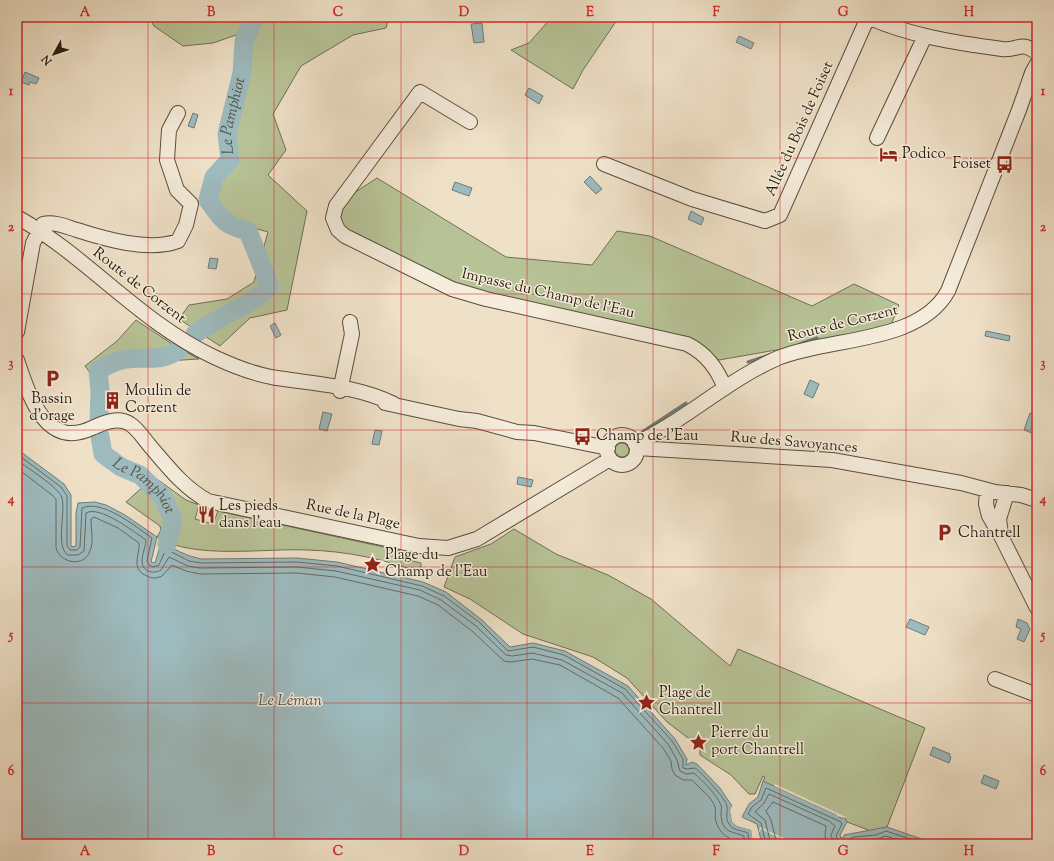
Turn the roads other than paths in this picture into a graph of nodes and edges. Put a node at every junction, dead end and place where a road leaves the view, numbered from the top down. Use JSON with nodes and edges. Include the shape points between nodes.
{"nodes":[{"id":1,"x":868,"y":17,"type":"edge"},
{"id":2,"x":925,"y":36,"type":"junction"},
{"id":3,"x":1037,"y":53,"type":"edge"},
{"id":4,"x":1037,"y":64,"type":"edge"},
{"id":5,"x":1037,"y":73,"type":"edge"},
{"id":6,"x":1019,"y":110,"type":"junction"},
{"id":7,"x":178,"y":113,"type":"dead end"},
{"id":8,"x":470,"y":122,"type":"dead end"},
{"id":9,"x":877,"y":138,"type":"dead end"},
{"id":10,"x":604,"y":164,"type":"dead end"},
{"id":11,"x":17,"y":217,"type":"edge"},
{"id":12,"x":39,"y":230,"type":"junction"},
{"id":13,"x":350,"y":322,"type":"dead end"},
{"id":14,"x":17,"y":332,"type":"edge"},
{"id":15,"x":18,"y":362,"type":"edge"},
{"id":16,"x":725,"y":388,"type":"junction"},
{"id":17,"x":340,"y":390,"type":"junction"},
{"id":18,"x":636,"y":446,"type":"junction"},
{"id":19,"x":609,"y":454,"type":"junction"},
{"id":20,"x":987,"y":494,"type":"junction"},
{"id":21,"x":1006,"y":497,"type":"junction"},
{"id":22,"x":1035,"y":500,"type":"edge"},
{"id":23,"x":1001,"y":536,"type":"junction"},
{"id":24,"x":1037,"y":608,"type":"edge"},
{"id":25,"x":995,"y":679,"type":"dead end"},
{"id":26,"x":1037,"y":695,"type":"edge"}],
"edges":[{"from":1,"to":2,"type":"street","via":[[882,24]]},
{"from":1,"to":10,"type":"street","name":"Allée du Bois de Foiset","via":[[780,215],[765,221],[692,199]]},
{"from":2,"to":3,"type":"street","via":[[1004,50],[1025,46]]},
{"from":2,"to":9,"type":"street"},
{"from":4,"to":6,"type":"street","name":"Route de Corzent"},
{"from":5,"to":6,"type":"street","name":"Route de Corzent"},
{"from":6,"to":16,"type":"street","name":"Route de Corzent","via":[[948,291],[932,311],[916,322],[900,328],[783,356]]},
{"from":7,"to":12,"type":"street","via":[[169,130],[166,160],[177,190],[191,204],[184,230],[178,241],[168,244],[133,243],[48,223],[43,224]]},
{"from":8,"to":16,"type":"street","name":"Impasse du Champ de l'Eau","via":[[420,92],[336,206],[333,218],[338,230],[344,236],[452,289],[687,344],[699,351],[713,365]]},
{"from":11,"to":12,"type":"street","name":"Route de Corzent"},
{"from":12,"to":14,"type":"street","via":[[33,243]]},
{"from":12,"to":17,"type":"street","name":"Route de Corzent","via":[[142,313],[172,334],[219,359],[292,384],[327,391]]},
{"from":13,"to":17,"type":"street","via":[[352,334]]},
{"from":15,"to":19,"type":"street","name":"Rue de la Plage","via":[[35,404],[52,428],[64,433],[76,433],[101,424],[120,421],[132,425],[185,485],[213,503],[433,548],[456,546],[487,534]]},
{"from":16,"to":18,"type":"street","name":"Route de Corzent"},
{"from":17,"to":19,"type":"street","name":"Route de Corzent","via":[[358,398],[417,408],[517,432],[534,433]]},
{"from":18,"to":19,"type":"street","via":[[630,438],[620,436],[611,441]]},
{"from":18,"to":19,"type":"street","via":[[635,457],[626,464],[617,464]]},
{"from":18,"to":20,"type":"street","name":"Rue des Savoyances","via":[[832,460],[961,483]]},
{"from":20,"to":21,"type":"street","name":"Rue des Savoyances"},
{"from":20,"to":23,"type":"street","via":[[989,516]]},
{"from":21,"to":22,"type":"street","name":"Rue des Savoyances","via":[[1021,494]]},
{"from":21,"to":23,"type":"street","via":[[999,522]]},
{"from":23,"to":24,"type":"street"},
{"from":25,"to":26,"type":"street"}]}
